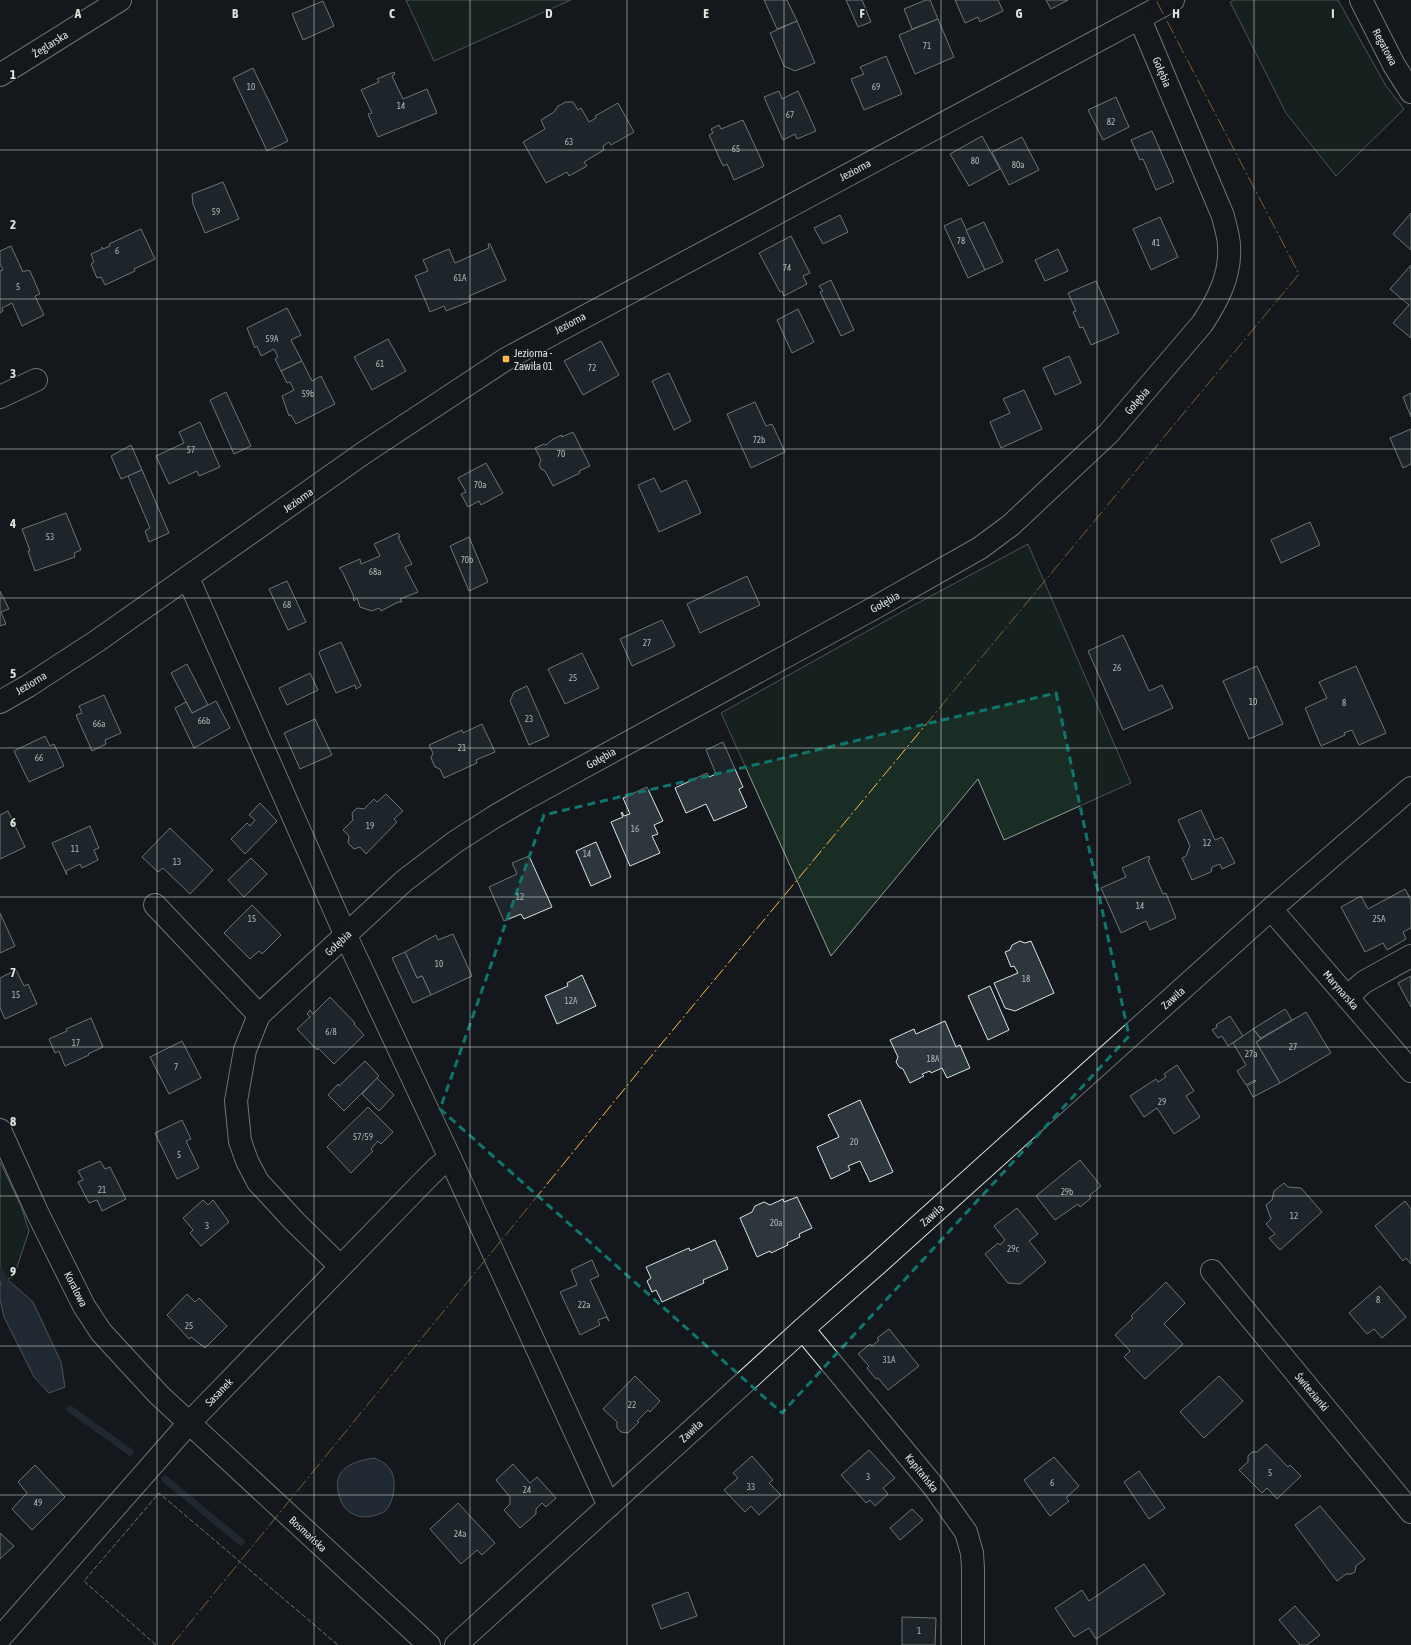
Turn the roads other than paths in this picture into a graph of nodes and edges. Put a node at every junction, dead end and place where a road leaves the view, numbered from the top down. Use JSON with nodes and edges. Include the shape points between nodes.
{"nodes":[{"id":1,"x":120,"y":0,"type":"edge"},
{"id":2,"x":1173,"y":0,"type":"edge"},
{"id":3,"x":1361,"y":0,"type":"edge"},
{"id":4,"x":1140,"y":19,"type":"junction"},
{"id":5,"x":0,"y":75,"type":"edge"},
{"id":6,"x":1411,"y":92,"type":"edge"},
{"id":7,"x":36,"y":380,"type":"dead end"},
{"id":8,"x":0,"y":397,"type":"edge"},
{"id":9,"x":188,"y":578,"type":"junction"},
{"id":10,"x":0,"y":702,"type":"edge"},
{"id":11,"x":1411,"y":788,"type":"edge"},
{"id":12,"x":155,"y":905,"type":"dead end"},
{"id":13,"x":1271,"y":909,"type":"junction"},
{"id":14,"x":346,"y":936,"type":"junction"},
{"id":15,"x":1411,"y":956,"type":"edge"},
{"id":16,"x":1347,"y":997,"type":"junction"},
{"id":17,"x":259,"y":1015,"type":"junction"},
{"id":18,"x":1411,"y":1071,"type":"edge"},
{"id":19,"x":0,"y":1130,"type":"edge"},
{"id":20,"x":450,"y":1158,"type":"junction"},
{"id":21,"x":340,"y":1266,"type":"junction"},
{"id":22,"x":1212,"y":1271,"type":"dead end"},
{"id":23,"x":803,"y":1329,"type":"junction"},
{"id":24,"x":189,"y":1423,"type":"junction"},
{"id":25,"x":609,"y":1506,"type":"junction"},
{"id":26,"x":1411,"y":1512,"type":"edge"},
{"id":27,"x":0,"y":1638,"type":"edge"},
{"id":28,"x":429,"y":1645,"type":"edge"},
{"id":29,"x":456,"y":1645,"type":"edge"},
{"id":30,"x":973,"y":1645,"type":"edge"}],
"edges":[{"from":1,"to":5,"type":"street","name":"Żeglarska"},
{"from":2,"to":4,"type":"street","name":"Jeziorna"},
{"from":3,"to":6,"type":"street","name":"Regatowa","via":[[1394,65]]},
{"from":4,"to":9,"type":"street","name":"Jeziorna","via":[[511,356],[365,452]]},
{"from":4,"to":14,"type":"street","name":"Gołębia","via":[[1223,216],[1229,246],[1228,269],[1216,304],[1131,408],[1054,486],[1011,525],[980,548],[494,817],[454,842],[404,881]]},
{"from":7,"to":8,"type":"street"},
{"from":9,"to":10,"type":"street","name":"Jeziorna","via":[[61,665]]},
{"from":9,"to":14,"type":"street"},
{"from":11,"to":13,"type":"street","name":"Zawiła"},
{"from":12,"to":17,"type":"street"},
{"from":13,"to":16,"type":"street","name":"Marynarska"},
{"from":13,"to":23,"type":"street","name":"Zawiła"},
{"from":14,"to":17,"type":"street","name":"Gołębia"},
{"from":14,"to":20,"type":"street"},
{"from":15,"to":16,"type":"street","via":[[1364,982]]},
{"from":16,"to":18,"type":"street","name":"Marynarska"},
{"from":17,"to":21,"type":"street","name":"Gołębia","via":[[245,1050],[236,1101],[240,1141],[247,1162],[258,1182]]},
{"from":19,"to":24,"type":"street","name":"Koralowa","via":[[37,1212],[91,1317],[115,1348]]},
{"from":20,"to":21,"type":"street","name":"Sasanek"},
{"from":20,"to":25,"type":"street"},
{"from":21,"to":24,"type":"street","name":"Sasanek"},
{"from":22,"to":26,"type":"street","name":"Świtezianki"},
{"from":23,"to":25,"type":"street","name":"Zawiła"},
{"from":23,"to":30,"type":"street","name":"Kapitańska","via":[[934,1487],[966,1532],[973,1568]]},
{"from":24,"to":27,"type":"street","name":"Sasanek"},
{"from":24,"to":28,"type":"street","name":"Bosmańska"},
{"from":25,"to":29,"type":"street","name":"Zawiła"}]}
